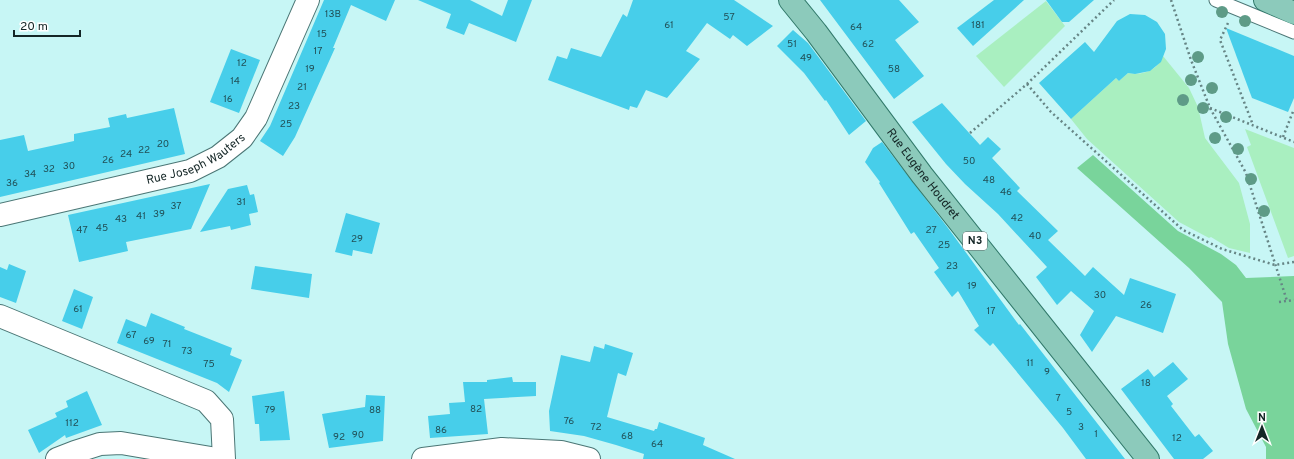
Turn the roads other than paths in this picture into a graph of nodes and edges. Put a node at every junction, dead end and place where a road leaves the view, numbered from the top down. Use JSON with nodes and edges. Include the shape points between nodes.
{"nodes":[{"id":1,"x":308,"y":0,"type":"edge"},
{"id":2,"x":790,"y":0,"type":"edge"},
{"id":3,"x":1216,"y":0,"type":"edge"},
{"id":4,"x":1265,"y":0,"type":"edge"},
{"id":5,"x":1294,"y":12,"type":"edge"},
{"id":6,"x":1294,"y":32,"type":"edge"},
{"id":7,"x":0,"y":215,"type":"edge"},
{"id":8,"x":0,"y":316,"type":"edge"},
{"id":9,"x":57,"y":459,"type":"edge"},
{"id":10,"x":217,"y":459,"type":"edge"},
{"id":11,"x":224,"y":459,"type":"edge"},
{"id":12,"x":423,"y":459,"type":"edge"},
{"id":13,"x":589,"y":459,"type":"edge"},
{"id":14,"x":1148,"y":459,"type":"edge"}],
"edges":[{"from":1,"to":7,"type":"street","name":"Rue Joseph Wauters","via":[[256,118],[242,138],[218,157],[190,171]]},
{"from":2,"to":14,"type":"main road","name":"Rue Eugène Houdret","number":"N3","via":[[922,174]]},
{"from":3,"to":6,"type":"lane"},
{"from":4,"to":5,"type":"main road"},
{"from":8,"to":11,"type":"street","via":[[206,401],[222,419]]},
{"from":9,"to":10,"type":"street","via":[[100,444],[121,443]]},
{"from":12,"to":13,"type":"street","via":[[502,449],[561,452]]}]}
